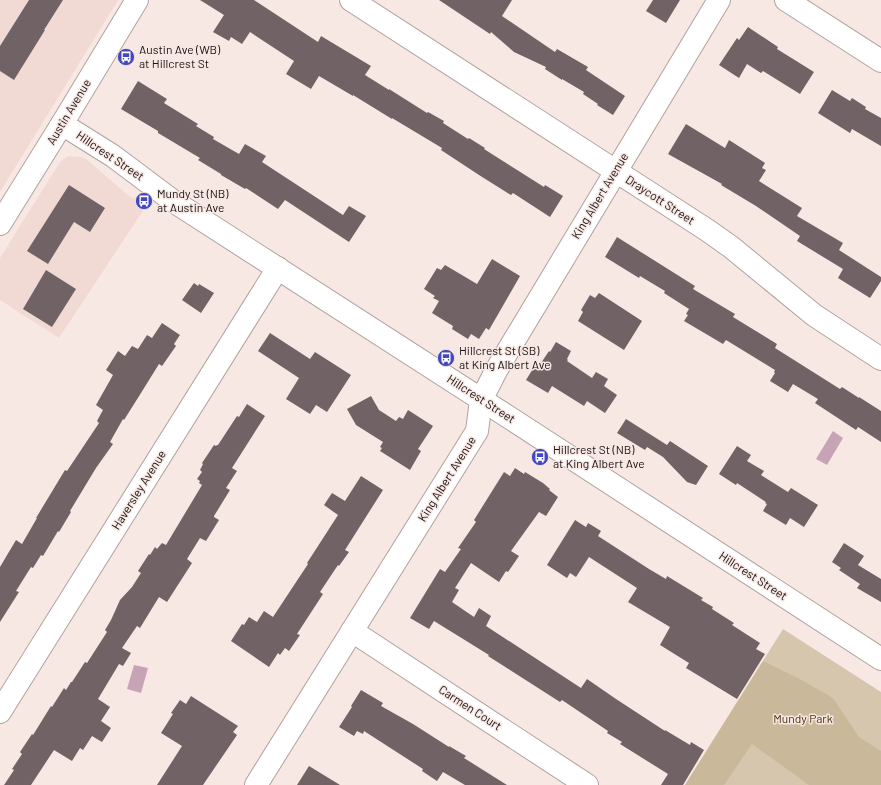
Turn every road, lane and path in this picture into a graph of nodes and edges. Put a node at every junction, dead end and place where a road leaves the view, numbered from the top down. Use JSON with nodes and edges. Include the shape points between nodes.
{"nodes":[{"id":1,"x":137,"y":0,"type":"edge"},
{"id":2,"x":351,"y":0,"type":"edge"},
{"id":3,"x":718,"y":0,"type":"edge"},
{"id":4,"x":786,"y":0,"type":"edge"},
{"id":5,"x":881,"y":61,"type":"edge"},
{"id":6,"x":62,"y":124,"type":"junction"},
{"id":7,"x":615,"y":171,"type":"junction"},
{"id":8,"x":0,"y":224,"type":"edge"},
{"id":9,"x":278,"y":268,"type":"junction"},
{"id":10,"x":881,"y":359,"type":"edge"},
{"id":11,"x":481,"y":400,"type":"junction"},
{"id":12,"x":352,"y":630,"type":"junction"},
{"id":13,"x":881,"y":659,"type":"edge"},
{"id":14,"x":0,"y":712,"type":"edge"},
{"id":15,"x":256,"y":785,"type":"edge"},
{"id":16,"x":587,"y":785,"type":"edge"}],
"edges":[{"from":1,"to":6,"type":"street","name":"Austin Avenue"},
{"from":2,"to":7,"type":"street","name":"Draycott Street"},
{"from":3,"to":7,"type":"street","name":"King Albert Avenue"},
{"from":4,"to":5,"type":"street"},
{"from":6,"to":8,"type":"street","name":"Austin Avenue"},
{"from":6,"to":9,"type":"street","name":"Hillcrest Street"},
{"from":7,"to":10,"type":"street","name":"Draycott Street","via":[[719,239],[805,309]]},
{"from":7,"to":11,"type":"street","name":"King Albert Avenue"},
{"from":9,"to":11,"type":"street","name":"Hillcrest Street"},
{"from":9,"to":14,"type":"street","name":"Haversley Avenue"},
{"from":11,"to":12,"type":"street","name":"King Albert Avenue","via":[[477,431]]},
{"from":11,"to":13,"type":"street","name":"Hillcrest Street"},
{"from":12,"to":15,"type":"street","name":"King Albert Avenue"},
{"from":12,"to":16,"type":"street","name":"Carmen Court"}]}
